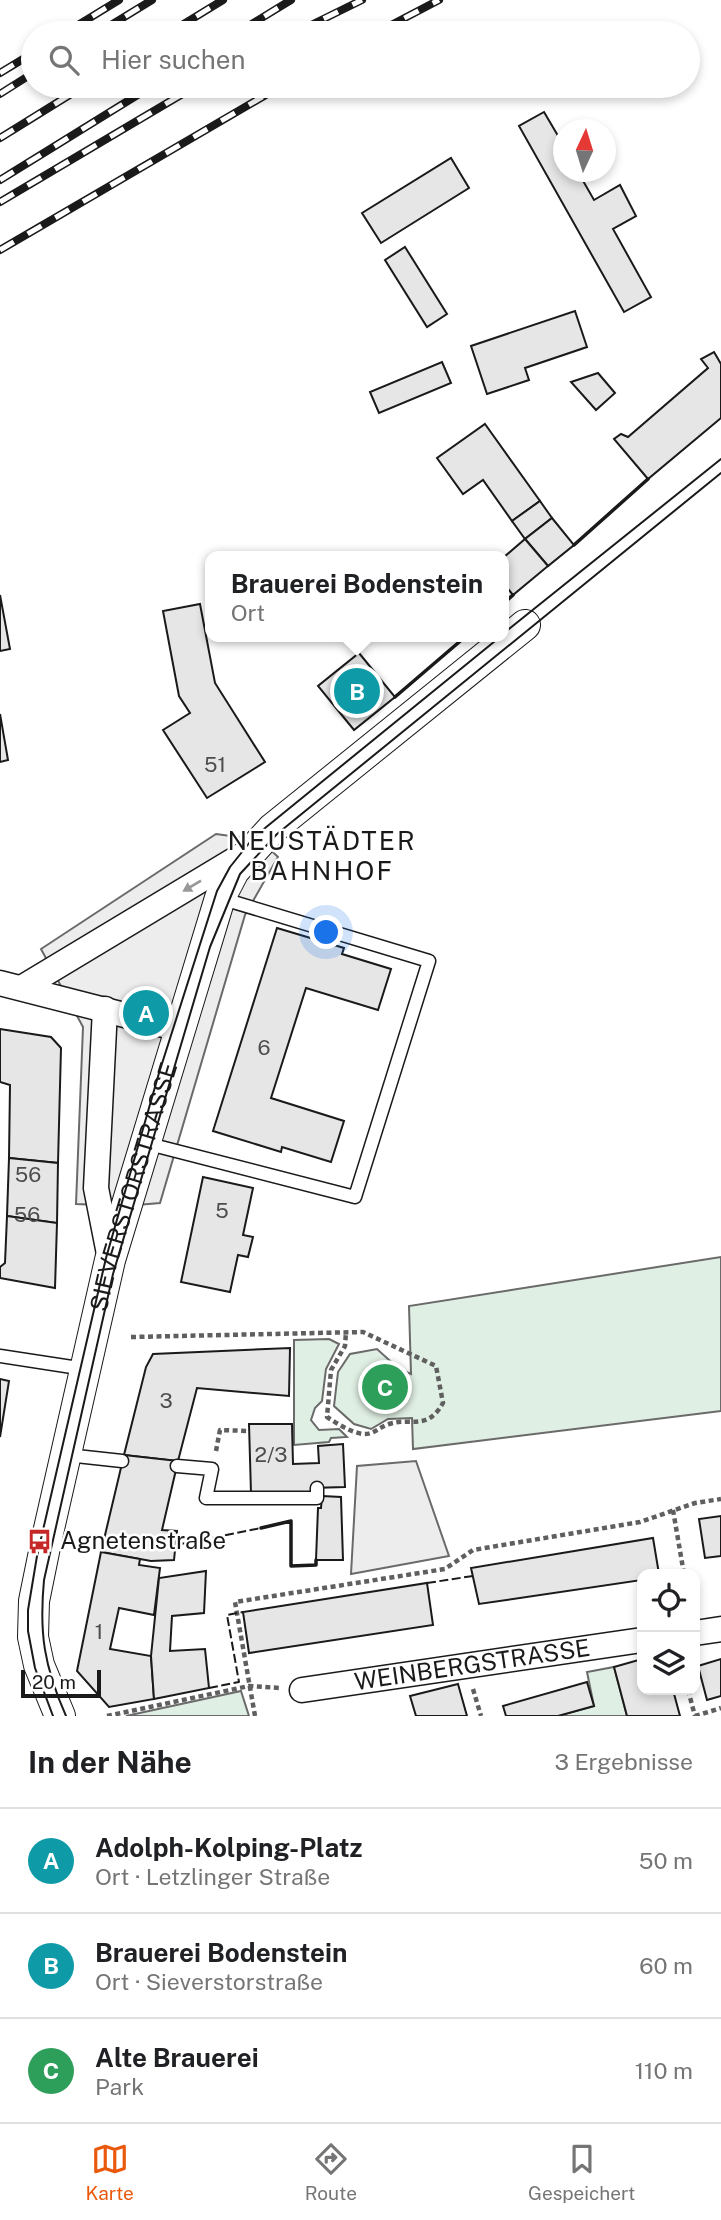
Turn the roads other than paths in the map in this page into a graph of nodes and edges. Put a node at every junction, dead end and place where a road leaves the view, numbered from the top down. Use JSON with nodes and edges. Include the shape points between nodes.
{"nodes":[{"id":1,"x":525,"y":625,"type":"dead end"},
{"id":2,"x":509,"y":638,"type":"edge"},
{"id":3,"x":504,"y":642,"type":"edge"},
{"id":4,"x":250,"y":850,"type":"junction"},
{"id":5,"x":220,"y":898,"type":"junction"},
{"id":6,"x":12,"y":985,"type":"edge"},
{"id":7,"x":105,"y":1009,"type":"junction"},
{"id":8,"x":179,"y":1029,"type":"junction"},
{"id":9,"x":145,"y":1143,"type":"junction"},
{"id":10,"x":110,"y":1260,"type":"junction"},
{"id":11,"x":0,"y":1356,"type":"edge"},
{"id":12,"x":85,"y":1369,"type":"junction"},
{"id":13,"x":65,"y":1455,"type":"junction"},
{"id":14,"x":122,"y":1461,"type":"dead end"},
{"id":15,"x":177,"y":1466,"type":"dead end"},
{"id":16,"x":317,"y":1488,"type":"dead end"},
{"id":17,"x":721,"y":1629,"type":"edge"},
{"id":18,"x":700,"y":1632,"type":"edge"},
{"id":19,"x":637,"y":1641,"type":"edge"},
{"id":20,"x":302,"y":1690,"type":"road end"},
{"id":21,"x":60,"y":1716,"type":"edge"}],
"edges":[{"from":1,"to":2,"type":"street","name":"SIEVERSTORSTRASSE"},
{"from":3,"to":4,"type":"street","name":"SIEVERSTORSTRASSE"},
{"from":4,"to":5,"type":"street","name":"SIEVERSTORSTRASSE"},
{"from":4,"to":6,"type":"street","one_way":true},
{"from":5,"to":8,"type":"street","name":"SIEVERSTORSTRASSE"},
{"from":5,"to":9,"type":"lane","via":[[429,961],[355,1196]]},
{"from":6,"to":7,"type":"street"},
{"from":7,"to":8,"type":"street"},
{"from":7,"to":10,"type":"street","via":[[96,1188]]},
{"from":8,"to":9,"type":"street","name":"SIEVERSTORSTRASSE"},
{"from":9,"to":10,"type":"street","name":"SIEVERSTORSTRASSE"},
{"from":10,"to":12,"type":"street","name":"SIEVERSTORSTRASSE"},
{"from":11,"to":12,"type":"lane"},
{"from":12,"to":13,"type":"street","name":"SIEVERSTORSTRASSE"},
{"from":13,"to":14,"type":"lane"},
{"from":13,"to":21,"type":"street","name":"SIEVERSTORSTRASSE","via":[[33,1619],[39,1665]]},
{"from":15,"to":16,"type":"lane","via":[[212,1469],[206,1498],[317,1499]]},
{"from":17,"to":18,"type":"street"},
{"from":19,"to":20,"type":"street","name":"WEINBERGSTRASSE"}]}
